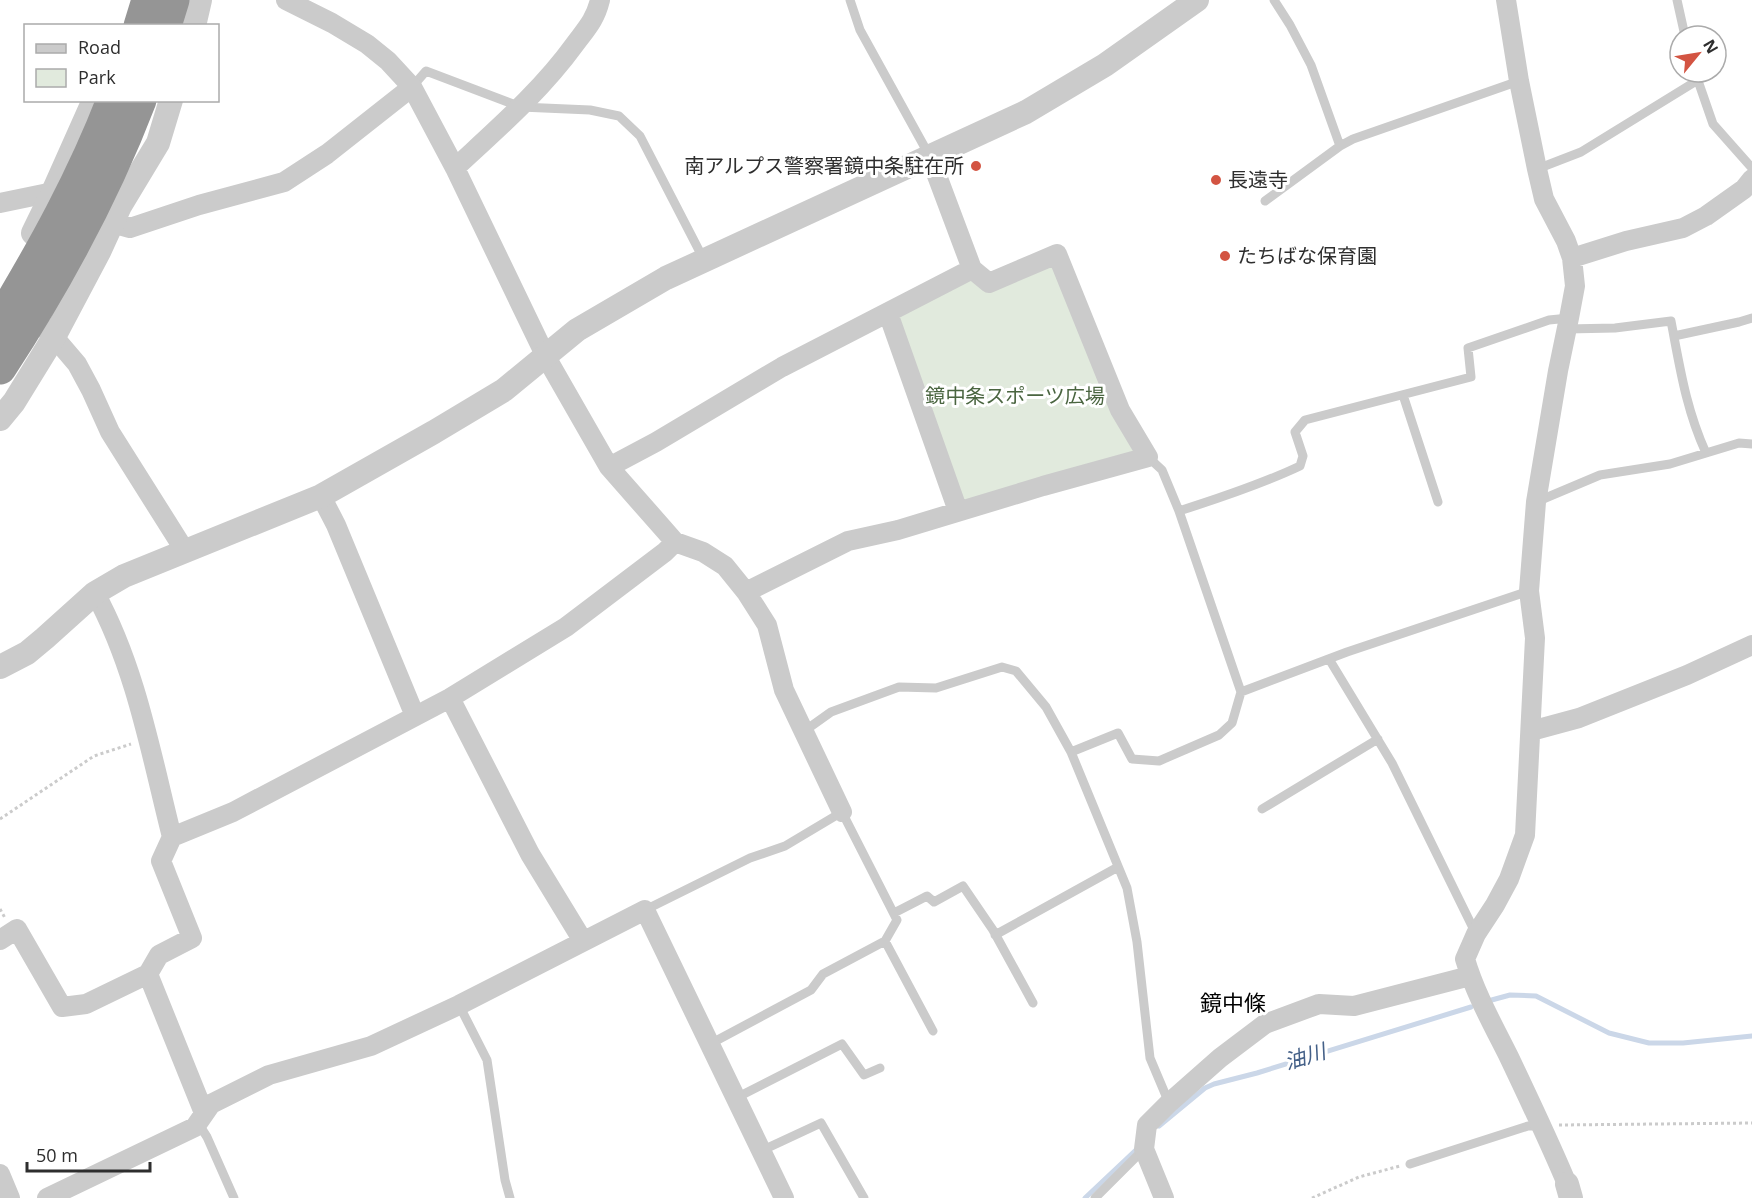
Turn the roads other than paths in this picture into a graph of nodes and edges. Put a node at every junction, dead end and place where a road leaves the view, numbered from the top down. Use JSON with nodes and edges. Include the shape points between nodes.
{"nodes":[{"id":1,"x":135,"y":0,"type":"edge"},
{"id":2,"x":148,"y":0,"type":"edge"},
{"id":3,"x":173,"y":0,"type":"edge"},
{"id":4,"x":200,"y":0,"type":"edge"},
{"id":5,"x":286,"y":0,"type":"edge"},
{"id":6,"x":600,"y":0,"type":"edge"},
{"id":7,"x":850,"y":0,"type":"edge"},
{"id":8,"x":1197,"y":0,"type":"edge"},
{"id":9,"x":1274,"y":0,"type":"edge"},
{"id":10,"x":1506,"y":0,"type":"edge"},
{"id":11,"x":1677,"y":0,"type":"edge"},
{"id":12,"x":126,"y":24,"type":"edge"},
{"id":13,"x":141,"y":24,"type":"edge"},
{"id":14,"x":166,"y":24,"type":"edge"},
{"id":15,"x":194,"y":24,"type":"edge"},
{"id":16,"x":1682,"y":24,"type":"edge"},
{"id":17,"x":1519,"y":81,"type":"junction"},
{"id":18,"x":1684,"y":84,"type":"edge"},
{"id":19,"x":1699,"y":84,"type":"edge"},
{"id":20,"x":412,"y":87,"type":"junction"},
{"id":21,"x":93,"y":102,"type":"edge"},
{"id":22,"x":112,"y":102,"type":"edge"},
{"id":23,"x":139,"y":102,"type":"edge"},
{"id":24,"x":170,"y":102,"type":"edge"},
{"id":25,"x":521,"y":107,"type":"junction"},
{"id":26,"x":1340,"y":146,"type":"junction"},
{"id":27,"x":930,"y":157,"type":"junction"},
{"id":28,"x":455,"y":168,"type":"junction"},
{"id":29,"x":1752,"y":168,"type":"edge"},
{"id":30,"x":1537,"y":169,"type":"junction"},
{"id":31,"x":1752,"y":179,"type":"edge"},
{"id":32,"x":54,"y":192,"type":"junction"},
{"id":33,"x":1265,"y":201,"type":"dead end"},
{"id":34,"x":0,"y":203,"type":"edge"},
{"id":35,"x":112,"y":223,"type":"junction"},
{"id":36,"x":1572,"y":258,"type":"junction"},
{"id":37,"x":704,"y":260,"type":"junction"},
{"id":38,"x":972,"y":269,"type":"junction"},
{"id":39,"x":0,"y":291,"type":"edge"},
{"id":40,"x":888,"y":313,"type":"junction"},
{"id":41,"x":1752,"y":318,"type":"edge"},
{"id":42,"x":0,"y":321,"type":"edge"},
{"id":43,"x":1568,"y":323,"type":"junction"},
{"id":44,"x":1674,"y":336,"type":"junction"},
{"id":45,"x":54,"y":337,"type":"junction"},
{"id":46,"x":546,"y":357,"type":"junction"},
{"id":47,"x":0,"y":368,"type":"edge"},
{"id":48,"x":1403,"y":394,"type":"junction"},
{"id":49,"x":0,"y":419,"type":"edge"},
{"id":50,"x":1752,"y":444,"type":"edge"},
{"id":51,"x":1707,"y":453,"type":"junction"},
{"id":52,"x":1148,"y":457,"type":"junction"},
{"id":53,"x":609,"y":467,"type":"junction"},
{"id":54,"x":321,"y":496,"type":"junction"},
{"id":55,"x":1438,"y":502,"type":"dead end"},
{"id":56,"x":1536,"y":502,"type":"junction"},
{"id":57,"x":958,"y":511,"type":"junction"},
{"id":58,"x":1179,"y":511,"type":"junction"},
{"id":59,"x":675,"y":542,"type":"junction"},
{"id":60,"x":185,"y":551,"type":"junction"},
{"id":61,"x":1529,"y":591,"type":"junction"},
{"id":62,"x":746,"y":592,"type":"junction"},
{"id":63,"x":95,"y":593,"type":"junction"},
{"id":64,"x":1752,"y":645,"type":"edge"},
{"id":65,"x":1329,"y":659,"type":"junction"},
{"id":66,"x":0,"y":668,"type":"edge"},
{"id":67,"x":1241,"y":693,"type":"junction"},
{"id":68,"x":450,"y":698,"type":"junction"},
{"id":69,"x":415,"y":716,"type":"junction"},
{"id":70,"x":1531,"y":731,"type":"junction"},
{"id":71,"x":803,"y":732,"type":"junction"},
{"id":72,"x":1378,"y":739,"type":"junction"},
{"id":73,"x":1071,"y":752,"type":"junction"},
{"id":74,"x":1262,"y":809,"type":"dead end"},
{"id":75,"x":842,"y":812,"type":"junction"},
{"id":76,"x":172,"y":837,"type":"junction"},
{"id":77,"x":1118,"y":867,"type":"junction"},
{"id":78,"x":645,"y":909,"type":"junction"},
{"id":79,"x":894,"y":913,"type":"junction"},
{"id":80,"x":1476,"y":934,"type":"junction"},
{"id":81,"x":995,"y":935,"type":"junction"},
{"id":82,"x":0,"y":940,"type":"edge"},
{"id":83,"x":583,"y":941,"type":"junction"},
{"id":84,"x":885,"y":941,"type":"junction"},
{"id":85,"x":148,"y":974,"type":"junction"},
{"id":86,"x":1470,"y":976,"type":"junction"},
{"id":87,"x":1033,"y":1003,"type":"dead end"},
{"id":88,"x":459,"y":1005,"type":"junction"},
{"id":89,"x":933,"y":1031,"type":"dead end"},
{"id":90,"x":710,"y":1044,"type":"junction"},
{"id":91,"x":880,"y":1068,"type":"dead end"},
{"id":92,"x":736,"y":1098,"type":"junction"},
{"id":93,"x":1169,"y":1103,"type":"junction"},
{"id":94,"x":201,"y":1118,"type":"junction"},
{"id":95,"x":1543,"y":1126,"type":"junction"},
{"id":96,"x":1144,"y":1149,"type":"junction"},
{"id":97,"x":761,"y":1151,"type":"junction"},
{"id":98,"x":1410,"y":1164,"type":"road end"},
{"id":99,"x":0,"y":1174,"type":"edge"},
{"id":100,"x":1569,"y":1191,"type":"edge"},
{"id":101,"x":10,"y":1198,"type":"edge"},
{"id":102,"x":47,"y":1198,"type":"edge"},
{"id":103,"x":234,"y":1198,"type":"edge"},
{"id":104,"x":510,"y":1198,"type":"edge"},
{"id":105,"x":784,"y":1198,"type":"edge"},
{"id":106,"x":864,"y":1198,"type":"edge"},
{"id":107,"x":1095,"y":1198,"type":"edge"},
{"id":108,"x":1164,"y":1198,"type":"edge"}],
"edges":[{"from":1,"to":12,"type":"street"},
{"from":2,"to":13,"type":"highway"},
{"from":3,"to":14,"type":"highway"},
{"from":4,"to":15,"type":"street"},
{"from":5,"to":20,"type":"street","via":[[367,44]]},
{"from":6,"to":25,"type":"street","via":[[596,17],[561,64]]},
{"from":7,"to":27,"type":"lane","via":[[860,30]]},
{"from":8,"to":27,"type":"street","via":[[1055,95]]},
{"from":9,"to":26,"type":"lane","via":[[1311,66]]},
{"from":10,"to":17,"type":"street"},
{"from":11,"to":16,"type":"lane"},
{"from":17,"to":26,"type":"lane"},
{"from":17,"to":30,"type":"street"},
{"from":18,"to":30,"type":"lane","via":[[1581,152]]},
{"from":19,"to":29,"type":"lane","via":[[1713,124]]},
{"from":20,"to":25,"type":"lane","via":[[426,71]]},
{"from":20,"to":28,"type":"street"},
{"from":20,"to":35,"type":"street","via":[[327,154],[284,182],[130,228]]},
{"from":21,"to":32,"type":"street"},
{"from":22,"to":42,"type":"highway","bridge":true,"via":[[62,213]]},
{"from":23,"to":47,"type":"highway","bridge":true,"via":[[86,221]]},
{"from":24,"to":35,"type":"street","via":[[158,143]]},
{"from":25,"to":28,"type":"street"},
{"from":25,"to":37,"type":"lane","via":[[590,110],[619,116],[640,136]]},
{"from":26,"to":33,"type":"lane"},
{"from":27,"to":37,"type":"street"},
{"from":27,"to":38,"type":"street"},
{"from":28,"to":46,"type":"street"},
{"from":30,"to":36,"type":"street","via":[[1544,199]]},
{"from":31,"to":36,"type":"street","via":[[1716,209],[1683,228]]},
{"from":32,"to":34,"type":"street"},
{"from":32,"to":35,"type":"street","via":[[77,199]]},
{"from":32,"to":39,"type":"street"},
{"from":35,"to":45,"type":"street"},
{"from":36,"to":43,"type":"street","via":[[1575,286]]},
{"from":37,"to":46,"type":"street","via":[[577,330]]},
{"from":38,"to":40,"type":"street"},
{"from":38,"to":52,"type":"street","via":[[989,283],[1057,254],[1120,410]]},
{"from":39,"to":45,"type":"street"},
{"from":40,"to":53,"type":"street","via":[[782,367]]},
{"from":40,"to":57,"type":"street"},
{"from":41,"to":44,"type":"lane"},
{"from":43,"to":44,"type":"lane","via":[[1615,328],[1671,321]]},
{"from":43,"to":48,"type":"lane","via":[[1549,320],[1468,348],[1471,377]]},
{"from":43,"to":56,"type":"street"},
{"from":44,"to":51,"type":"lane","via":[[1682,385]]},
{"from":45,"to":49,"type":"street"},
{"from":45,"to":60,"type":"street","via":[[77,364],[110,432]]},
{"from":46,"to":53,"type":"street"},
{"from":46,"to":54,"type":"street","via":[[504,390]]},
{"from":48,"to":55,"type":"lane"},
{"from":48,"to":58,"type":"lane","via":[[1305,420],[1295,432],[1303,456],[1300,466]]},
{"from":50,"to":51,"type":"lane","via":[[1738,443]]},
{"from":51,"to":56,"type":"lane","via":[[1670,464],[1600,475]]},
{"from":52,"to":57,"type":"street"},
{"from":52,"to":58,"type":"lane","via":[[1162,470]]},
{"from":53,"to":59,"type":"street"},
{"from":54,"to":60,"type":"street"},
{"from":54,"to":69,"type":"street"},
{"from":56,"to":61,"type":"street"},
{"from":57,"to":62,"type":"street","via":[[848,541]]},
{"from":58,"to":67,"type":"lane"},
{"from":59,"to":62,"type":"street","via":[[703,552],[725,566]]},
{"from":59,"to":68,"type":"street","via":[[566,627]]},
{"from":60,"to":63,"type":"street","via":[[124,576]]},
{"from":61,"to":65,"type":"lane"},
{"from":61,"to":70,"type":"street","via":[[1535,638]]},
{"from":62,"to":71,"type":"street","via":[[767,626],[784,690]]},
{"from":63,"to":66,"type":"street","via":[[45,639]]},
{"from":63,"to":76,"type":"street","via":[[130,673]]},
{"from":64,"to":70,"type":"street","via":[[1579,718]]},
{"from":65,"to":67,"type":"lane"},
{"from":65,"to":72,"type":"lane"},
{"from":67,"to":73,"type":"lane","via":[[1232,723],[1219,735],[1159,761],[1132,759],[1118,733]]},
{"from":68,"to":69,"type":"street"},
{"from":68,"to":83,"type":"street","via":[[530,854]]},
{"from":69,"to":76,"type":"street","via":[[232,812]]},
{"from":70,"to":80,"type":"street","via":[[1525,835],[1509,879]]},
{"from":71,"to":73,"type":"lane","via":[[831,712],[899,687],[936,688],[1002,667],[1016,671],[1046,707]]},
{"from":71,"to":75,"type":"street"},
{"from":72,"to":74,"type":"lane"},
{"from":72,"to":80,"type":"lane"},
{"from":73,"to":77,"type":"lane"},
{"from":75,"to":78,"type":"lane","via":[[785,846],[750,858]]},
{"from":75,"to":79,"type":"lane"},
{"from":76,"to":85,"type":"street","via":[[160,861],[192,938],[159,955]]},
{"from":77,"to":81,"type":"lane"},
{"from":77,"to":93,"type":"lane","via":[[1127,888],[1137,942],[1150,1058]]},
{"from":78,"to":83,"type":"street"},
{"from":78,"to":90,"type":"street"},
{"from":79,"to":81,"type":"lane","via":[[927,896],[934,902],[963,886]]},
{"from":79,"to":84,"type":"lane","via":[[897,920]]},
{"from":80,"to":86,"type":"street","via":[[1465,959]]},
{"from":81,"to":87,"type":"lane"},
{"from":82,"to":85,"type":"street","via":[[17,929],[62,1007],[86,1004]]},
{"from":83,"to":88,"type":"street"},
{"from":84,"to":89,"type":"lane"},
{"from":84,"to":90,"type":"lane","via":[[823,974],[811,990]]},
{"from":85,"to":94,"type":"street"},
{"from":86,"to":93,"type":"street","via":[[1354,1006],[1319,1004],[1265,1024]]},
{"from":86,"to":95,"type":"street"},
{"from":88,"to":94,"type":"street","via":[[371,1046],[269,1075],[212,1104]]},
{"from":88,"to":104,"type":"lane","via":[[487,1060]]},
{"from":90,"to":92,"type":"street"},
{"from":91,"to":92,"type":"lane","via":[[864,1075],[842,1044]]},
{"from":92,"to":97,"type":"street"},
{"from":93,"to":96,"type":"street","via":[[1147,1125]]},
{"from":94,"to":102,"type":"street","via":[[195,1127]]},
{"from":94,"to":103,"type":"lane"},
{"from":95,"to":98,"type":"lane","via":[[1528,1126]]},
{"from":95,"to":100,"type":"street"},
{"from":96,"to":107,"type":"lane"},
{"from":96,"to":108,"type":"street"},
{"from":97,"to":105,"type":"street"},
{"from":97,"to":106,"type":"lane","via":[[821,1123]]},
{"from":99,"to":101,"type":"street"}]}
